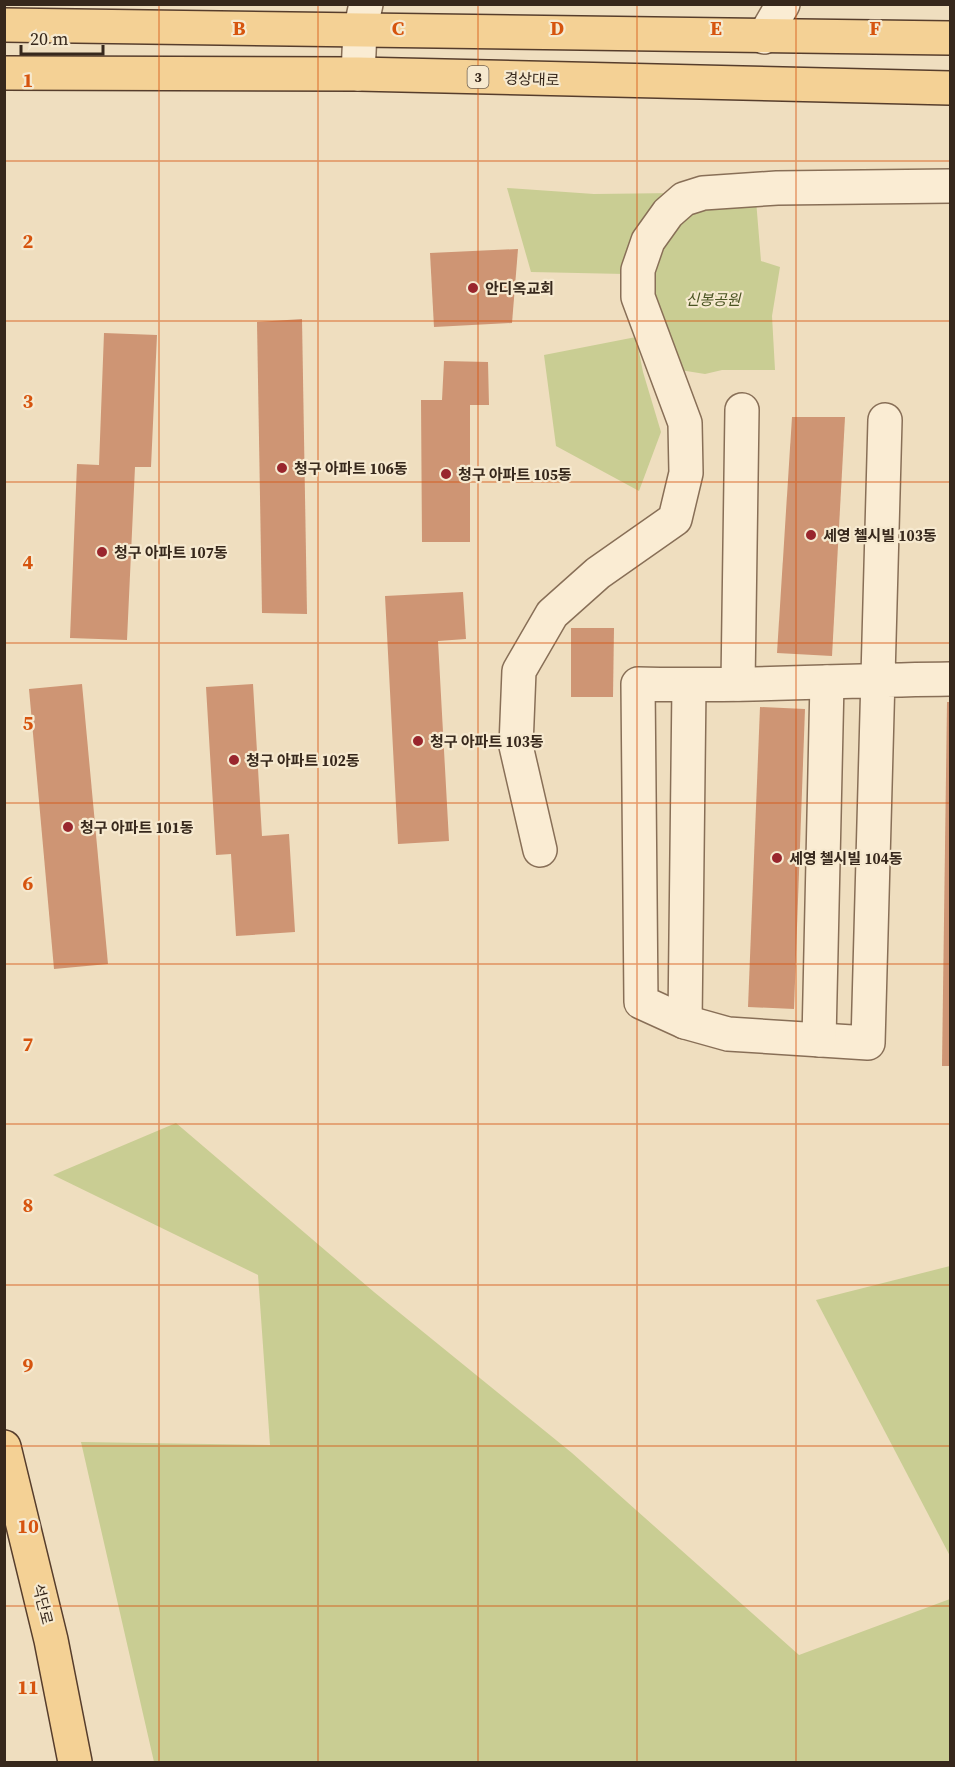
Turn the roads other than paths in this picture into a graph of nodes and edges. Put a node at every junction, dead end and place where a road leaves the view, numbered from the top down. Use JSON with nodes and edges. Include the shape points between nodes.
{"nodes":[{"id":1,"x":783,"y":4,"type":"edge"},
{"id":2,"x":363,"y":18,"type":"edge"},
{"id":3,"x":4,"y":25,"type":"edge"},
{"id":4,"x":764,"y":37,"type":"junction"},
{"id":5,"x":951,"y":38,"type":"edge"},
{"id":6,"x":4,"y":73,"type":"edge"},
{"id":7,"x":358,"y":74,"type":"junction"},
{"id":8,"x":951,"y":88,"type":"edge"},
{"id":9,"x":951,"y":186,"type":"edge"},
{"id":10,"x":742,"y":410,"type":"dead end"},
{"id":11,"x":885,"y":420,"type":"dead end"},
{"id":12,"x":951,"y":679,"type":"edge"},
{"id":13,"x":879,"y":680,"type":"junction"},
{"id":14,"x":827,"y":682,"type":"junction"},
{"id":15,"x":738,"y":684,"type":"junction"},
{"id":16,"x":689,"y":686,"type":"junction"},
{"id":17,"x":540,"y":850,"type":"dead end"},
{"id":18,"x":685,"y":1022,"type":"junction"},
{"id":19,"x":819,"y":1040,"type":"junction"},
{"id":20,"x":4,"y":1447,"type":"edge"},
{"id":21,"x":75,"y":1762,"type":"edge"}],
"edges":[{"from":1,"to":4,"type":"street"},
{"from":2,"to":3,"type":"main road"},
{"from":2,"to":4,"type":"main road"},
{"from":2,"to":7,"type":"street"},
{"from":4,"to":5,"type":"main road"},
{"from":6,"to":7,"type":"main road","name":"경상대로","number":"3"},
{"from":7,"to":8,"type":"main road","name":"경상대로","number":"3"},
{"from":9,"to":17,"type":"street","via":[[703,193],[684,199],[668,213],[648,241],[638,270],[638,297],[685,423],[686,473],[675,519],[598,573],[552,614],[519,671],[516,746]]},
{"from":10,"to":15,"type":"street"},
{"from":11,"to":13,"type":"street"},
{"from":12,"to":13,"type":"street"},
{"from":13,"to":14,"type":"street"},
{"from":13,"to":19,"type":"street","via":[[868,1042]]},
{"from":14,"to":15,"type":"street"},
{"from":14,"to":19,"type":"street"},
{"from":15,"to":16,"type":"street"},
{"from":16,"to":18,"type":"street"},
{"from":16,"to":18,"type":"street","via":[[638,684],[641,1002]]},
{"from":18,"to":19,"type":"street","via":[[728,1034]]},
{"from":20,"to":21,"type":"main road","name":"석단로","via":[[51,1640]]}]}
